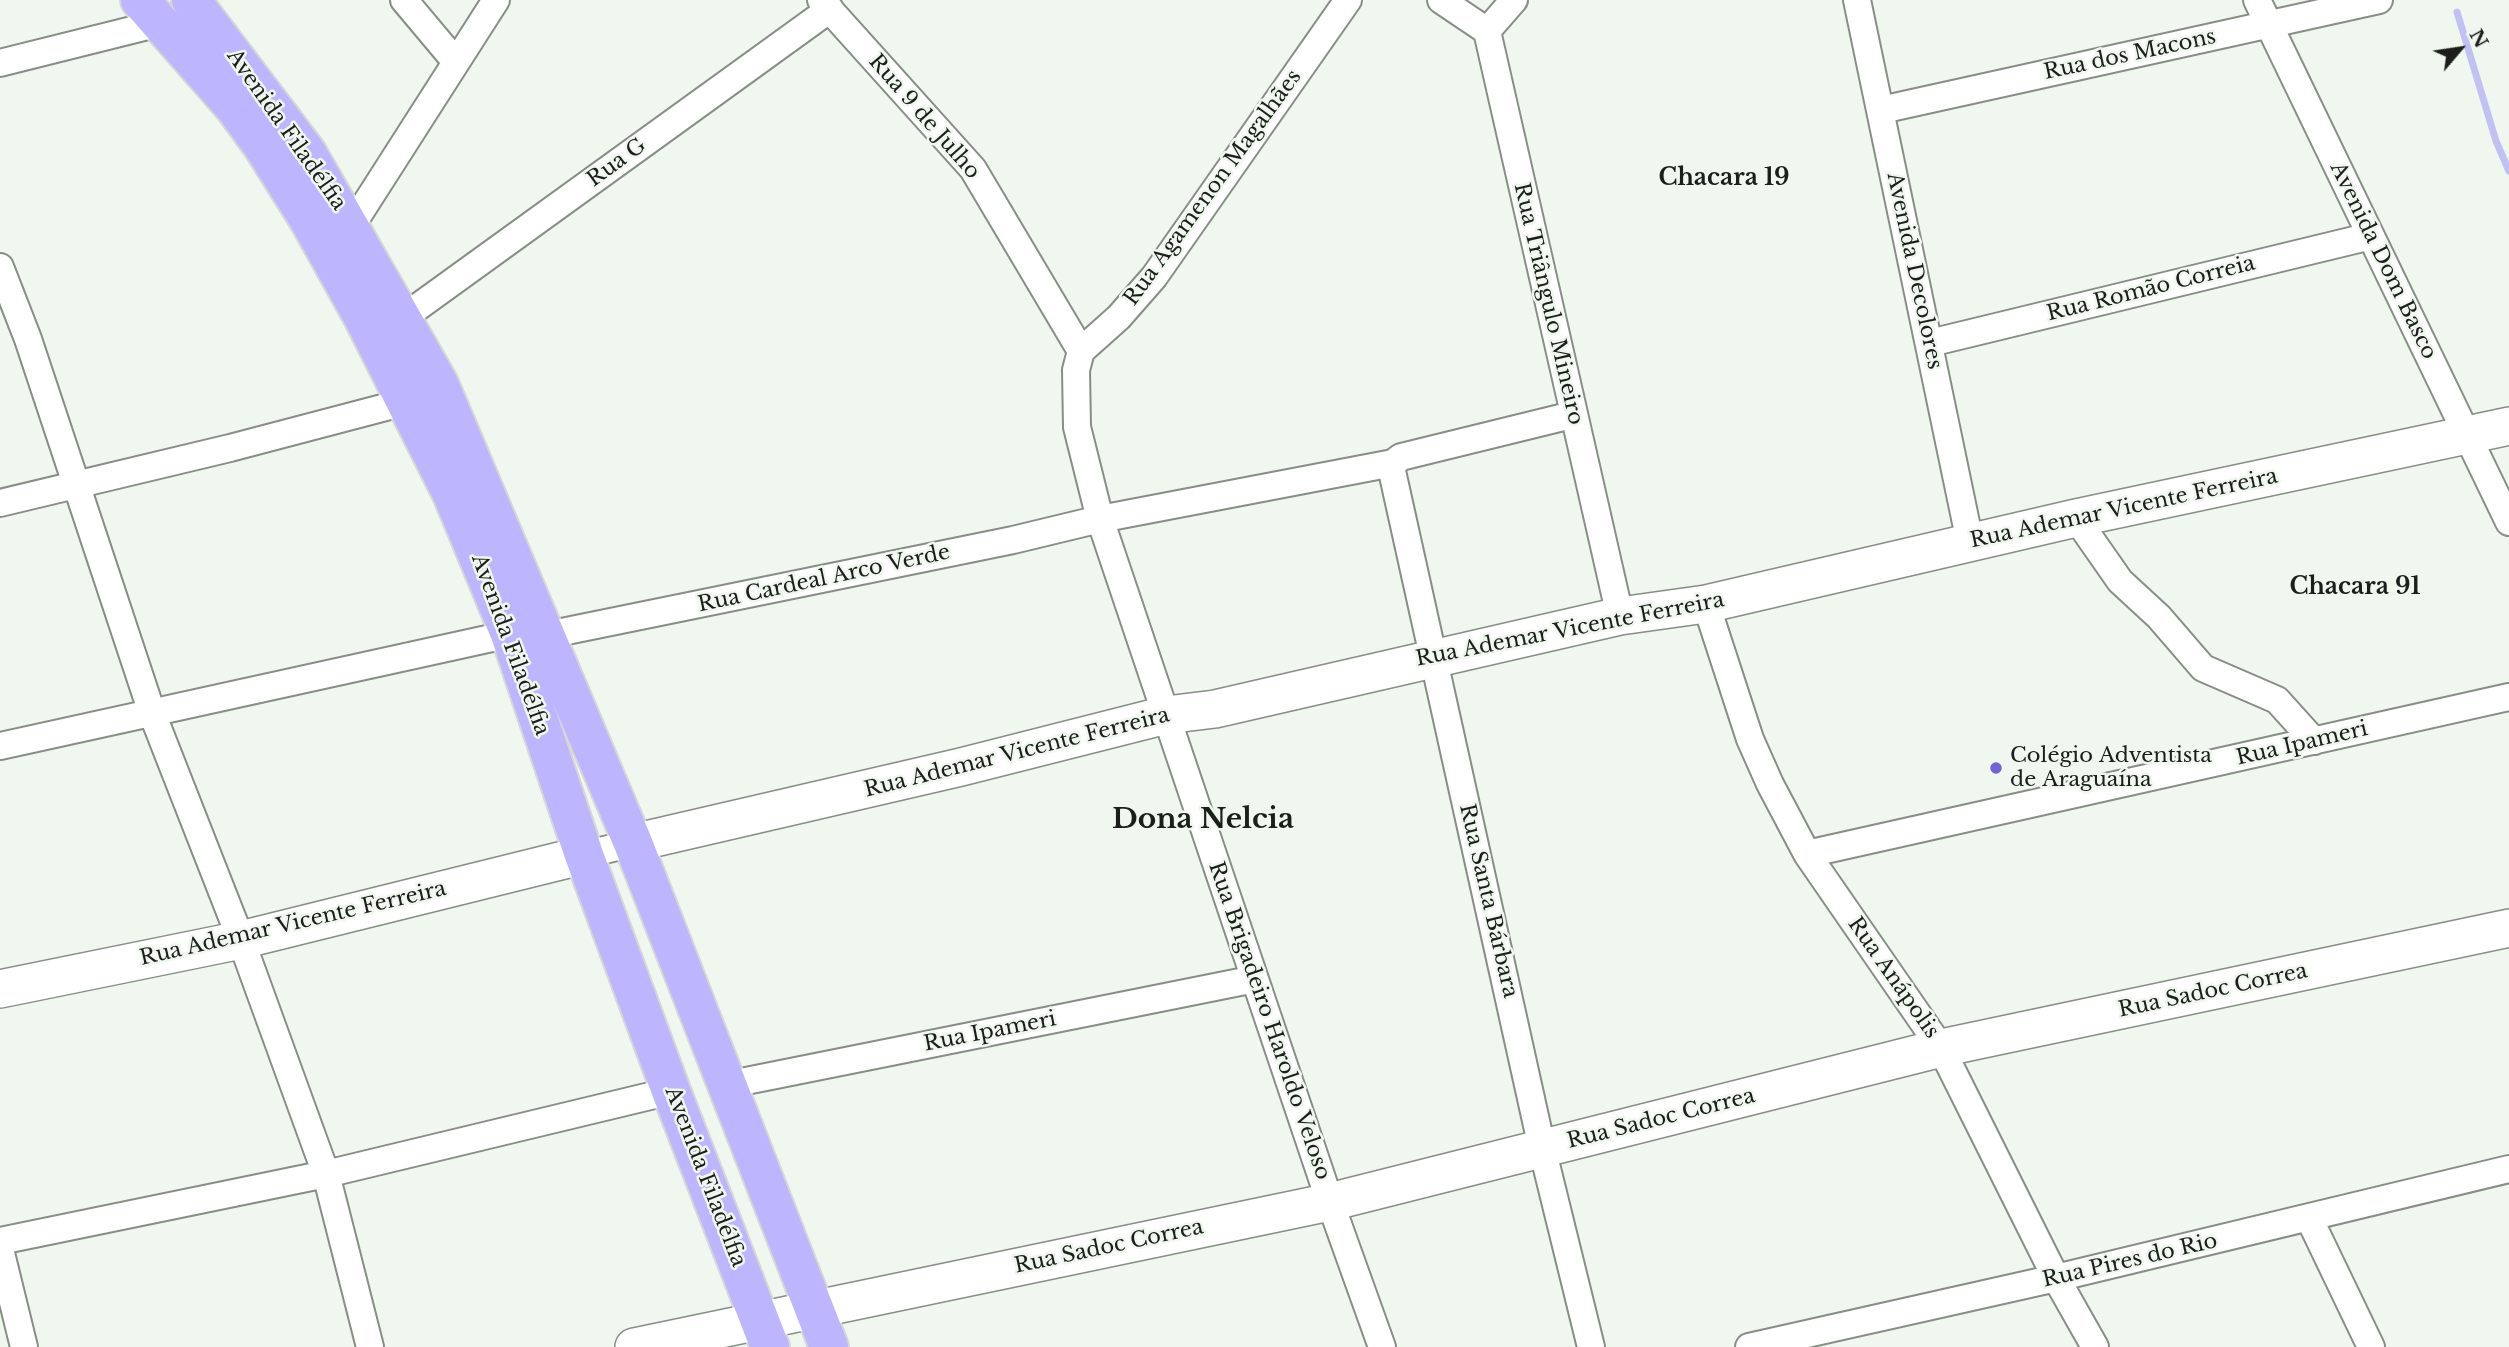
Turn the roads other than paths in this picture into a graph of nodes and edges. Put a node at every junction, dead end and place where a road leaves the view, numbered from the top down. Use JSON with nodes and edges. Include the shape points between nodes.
{"nodes":[{"id":1,"x":191,"y":0,"type":"edge"},
{"id":2,"x":404,"y":0,"type":"edge"},
{"id":3,"x":496,"y":0,"type":"edge"},
{"id":4,"x":1348,"y":0,"type":"edge"},
{"id":5,"x":1441,"y":0,"type":"edge"},
{"id":6,"x":1514,"y":0,"type":"edge"},
{"id":7,"x":1857,"y":0,"type":"edge"},
{"id":8,"x":2257,"y":0,"type":"edge"},
{"id":9,"x":2379,"y":0,"type":"edge"},
{"id":10,"x":825,"y":5,"type":"edge"},
{"id":11,"x":150,"y":11,"type":"edge"},
{"id":12,"x":2269,"y":24,"type":"junction"},
{"id":13,"x":1487,"y":31,"type":"junction"},
{"id":14,"x":456,"y":62,"type":"junction"},
{"id":15,"x":0,"y":63,"type":"edge"},
{"id":16,"x":1881,"y":110,"type":"junction"},
{"id":17,"x":352,"y":225,"type":"junction"},
{"id":18,"x":2371,"y":236,"type":"junction"},
{"id":19,"x":0,"y":267,"type":"edge"},
{"id":20,"x":404,"y":317,"type":"junction"},
{"id":21,"x":1930,"y":343,"type":"junction"},
{"id":22,"x":1078,"y":361,"type":"junction"},
{"id":23,"x":405,"y":402,"type":"junction"},
{"id":24,"x":1572,"y":415,"type":"junction"},
{"id":25,"x":2509,"y":426,"type":"edge"},
{"id":26,"x":2467,"y":435,"type":"junction"},
{"id":27,"x":1397,"y":460,"type":"junction"},
{"id":28,"x":75,"y":486,"type":"junction"},
{"id":29,"x":0,"y":503,"type":"edge"},
{"id":30,"x":2076,"y":518,"type":"junction"},
{"id":31,"x":1100,"y":519,"type":"junction"},
{"id":32,"x":2509,"y":522,"type":"edge"},
{"id":33,"x":1970,"y":542,"type":"junction"},
{"id":34,"x":1706,"y":604,"type":"junction"},
{"id":35,"x":1620,"y":616,"type":"junction"},
{"id":36,"x":529,"y":634,"type":"junction"},
{"id":37,"x":1433,"y":657,"type":"junction"},
{"id":38,"x":2509,"y":697,"type":"edge"},
{"id":39,"x":152,"y":713,"type":"junction"},
{"id":40,"x":1166,"y":715,"type":"junction"},
{"id":41,"x":2314,"y":741,"type":"junction"},
{"id":42,"x":0,"y":746,"type":"edge"},
{"id":43,"x":633,"y":843,"type":"junction"},
{"id":44,"x":1807,"y":854,"type":"junction"},
{"id":45,"x":584,"y":855,"type":"junction"},
{"id":46,"x":2509,"y":928,"type":"edge"},
{"id":47,"x":241,"y":940,"type":"junction"},
{"id":48,"x":1255,"y":979,"type":"junction"},
{"id":49,"x":0,"y":989,"type":"edge"},
{"id":50,"x":1941,"y":1048,"type":"junction"},
{"id":51,"x":726,"y":1085,"type":"junction"},
{"id":52,"x":671,"y":1091,"type":"junction"},
{"id":53,"x":1542,"y":1148,"type":"junction"},
{"id":54,"x":2509,"y":1169,"type":"edge"},
{"id":55,"x":326,"y":1174,"type":"junction"},
{"id":56,"x":1330,"y":1202,"type":"junction"},
{"id":57,"x":2309,"y":1219,"type":"junction"},
{"id":58,"x":0,"y":1241,"type":"edge"},
{"id":59,"x":0,"y":1249,"type":"edge"},
{"id":60,"x":2056,"y":1278,"type":"junction"},
{"id":61,"x":813,"y":1308,"type":"junction"},
{"id":62,"x":765,"y":1333,"type":"edge"},
{"id":63,"x":1815,"y":1341,"type":"edge"},
{"id":64,"x":24,"y":1347,"type":"edge"},
{"id":65,"x":370,"y":1347,"type":"edge"},
{"id":66,"x":634,"y":1347,"type":"edge"},
{"id":67,"x":829,"y":1347,"type":"edge"},
{"id":68,"x":1382,"y":1347,"type":"edge"},
{"id":69,"x":1591,"y":1347,"type":"edge"},
{"id":70,"x":1749,"y":1347,"type":"edge"},
{"id":71,"x":2095,"y":1347,"type":"edge"},
{"id":72,"x":2371,"y":1347,"type":"edge"}],
"edges":[{"from":1,"to":17,"type":"main road","name":"Avenida Filadélfia","via":[[307,153]]},
{"from":2,"to":14,"type":"street"},
{"from":3,"to":14,"type":"street"},
{"from":4,"to":22,"type":"street","name":"Rua Agamenon Magalhães","via":[[1154,276]]},
{"from":5,"to":13,"type":"street"},
{"from":6,"to":13,"type":"street"},
{"from":7,"to":16,"type":"street","name":"Avenida Decolores"},
{"from":8,"to":12,"type":"street","name":"Avenida Dom Basco"},
{"from":9,"to":12,"type":"street","name":"Rua dos Macons"},
{"from":10,"to":20,"type":"street","name":"Rua G"},
{"from":10,"to":22,"type":"street","name":"Rua 9 de Julho","via":[[973,169]]},
{"from":11,"to":15,"type":"street"},
{"from":11,"to":23,"type":"main road","name":"Avenida Filadélfia","via":[[262,145],[309,219]]},
{"from":12,"to":16,"type":"street","name":"Rua dos Macons"},
{"from":12,"to":18,"type":"street","name":"Avenida Dom Basco"},
{"from":13,"to":24,"type":"street","name":"Rua Triângulo Mineiro"},
{"from":14,"to":17,"type":"street"},
{"from":16,"to":21,"type":"street","name":"Avenida Decolores"},
{"from":17,"to":20,"type":"main road","name":"Avenida Filadélfia"},
{"from":18,"to":21,"type":"street","name":"Rua Romão Correia"},
{"from":18,"to":26,"type":"street","name":"Avenida Dom Basco"},
{"from":19,"to":28,"type":"street"},
{"from":20,"to":36,"type":"main road","name":"Avenida Filadélfia","via":[[439,384]]},
{"from":21,"to":33,"type":"street","name":"Avenida Decolores"},
{"from":22,"to":31,"type":"street","name":"Rua Brigadeiro Haroldo Veloso","via":[[1077,426]]},
{"from":23,"to":28,"type":"street"},
{"from":23,"to":36,"type":"main road","name":"Avenida Filadélfia"},
{"from":24,"to":27,"type":"street"},
{"from":24,"to":35,"type":"street","name":"Rua Triângulo Mineiro"},
{"from":25,"to":26,"type":"street","name":"Rua Ademar Vicente Ferreira"},
{"from":26,"to":30,"type":"street","name":"Rua Ademar Vicente Ferreira"},
{"from":26,"to":32,"type":"street","name":"Avenida Dom Basco"},
{"from":27,"to":31,"type":"street","name":"Rua Cardeal Arco Verde"},
{"from":27,"to":37,"type":"street","name":"Rua Santa Bárbara","via":[[1392,471]]},
{"from":28,"to":29,"type":"street"},
{"from":28,"to":39,"type":"street"},
{"from":30,"to":33,"type":"street","name":"Rua Ademar Vicente Ferreira"},
{"from":30,"to":41,"type":"street","via":[[2120,581],[2203,668],[2277,700]]},
{"from":31,"to":36,"type":"street","name":"Rua Cardeal Arco Verde"},
{"from":31,"to":40,"type":"street","name":"Rua Brigadeiro Haroldo Veloso"},
{"from":33,"to":34,"type":"street","name":"Rua Ademar Vicente Ferreira"},
{"from":34,"to":35,"type":"street","name":"Rua Ademar Vicente Ferreira"},
{"from":34,"to":44,"type":"street","name":"Rua Anápolis","via":[[1750,739]]},
{"from":35,"to":37,"type":"street","name":"Rua Ademar Vicente Ferreira"},
{"from":36,"to":39,"type":"street","name":"Rua Cardeal Arco Verde"},
{"from":36,"to":43,"type":"main road","name":"Avenida Filadélfia"},
{"from":36,"to":45,"type":"main road","name":"Avenida Filadélfia"},
{"from":37,"to":40,"type":"street","name":"Rua Ademar Vicente Ferreira","via":[[1215,709]]},
{"from":37,"to":53,"type":"street","name":"Rua Santa Bárbara"},
{"from":38,"to":41,"type":"street","name":"Rua Ipameri"},
{"from":39,"to":42,"type":"street","name":"Rua Cardeal Arco Verde"},
{"from":39,"to":47,"type":"street"},
{"from":40,"to":43,"type":"street","name":"Rua Ademar Vicente Ferreira"},
{"from":40,"to":48,"type":"street","name":"Rua Brigadeiro Haroldo Veloso"},
{"from":41,"to":44,"type":"street","name":"Rua Ipameri"},
{"from":43,"to":45,"type":"street"},
{"from":43,"to":51,"type":"main road","name":"Avenida Filadélfia"},
{"from":44,"to":50,"type":"street","name":"Rua Anápolis"},
{"from":45,"to":47,"type":"street","name":"Rua Ademar Vicente Ferreira"},
{"from":45,"to":52,"type":"main road","name":"Avenida Filadélfia"},
{"from":46,"to":50,"type":"street","name":"Rua Sadoc Correa"},
{"from":47,"to":49,"type":"street","name":"Rua Ademar Vicente Ferreira"},
{"from":47,"to":55,"type":"street"},
{"from":48,"to":51,"type":"street","name":"Rua Ipameri"},
{"from":48,"to":56,"type":"street","name":"Rua Brigadeiro Haroldo Veloso"},
{"from":50,"to":53,"type":"street","name":"Rua Sadoc Correa"},
{"from":50,"to":60,"type":"street","name":"Rua Anápolis"},
{"from":51,"to":61,"type":"main road","name":"Avenida Filadélfia"},
{"from":52,"to":55,"type":"street"},
{"from":52,"to":62,"type":"main road","name":"Avenida Filadélfia"},
{"from":53,"to":56,"type":"street","name":"Rua Sadoc Correa"},
{"from":53,"to":69,"type":"street","name":"Rua Santa Bárbara"},
{"from":54,"to":57,"type":"street","name":"Rua Pires do Rio"},
{"from":55,"to":58,"type":"street"},
{"from":55,"to":65,"type":"street"},
{"from":56,"to":61,"type":"street","name":"Rua Sadoc Correa"},
{"from":56,"to":68,"type":"street","name":"Rua Brigadeiro Haroldo Veloso"},
{"from":57,"to":60,"type":"street","name":"Rua Pires do Rio"},
{"from":57,"to":72,"type":"street"},
{"from":59,"to":64,"type":"street"},
{"from":60,"to":63,"type":"street","name":"Rua Pires do Rio"},
{"from":60,"to":71,"type":"street","name":"Rua Anápolis"},
{"from":61,"to":62,"type":"street","name":"Rua Sadoc Correa"},
{"from":61,"to":67,"type":"main road","name":"Avenida Filadélfia"},
{"from":62,"to":66,"type":"street","name":"Rua Sadoc Correa"},
{"from":63,"to":70,"type":"street","name":"Rua Pires do Rio"}]}
